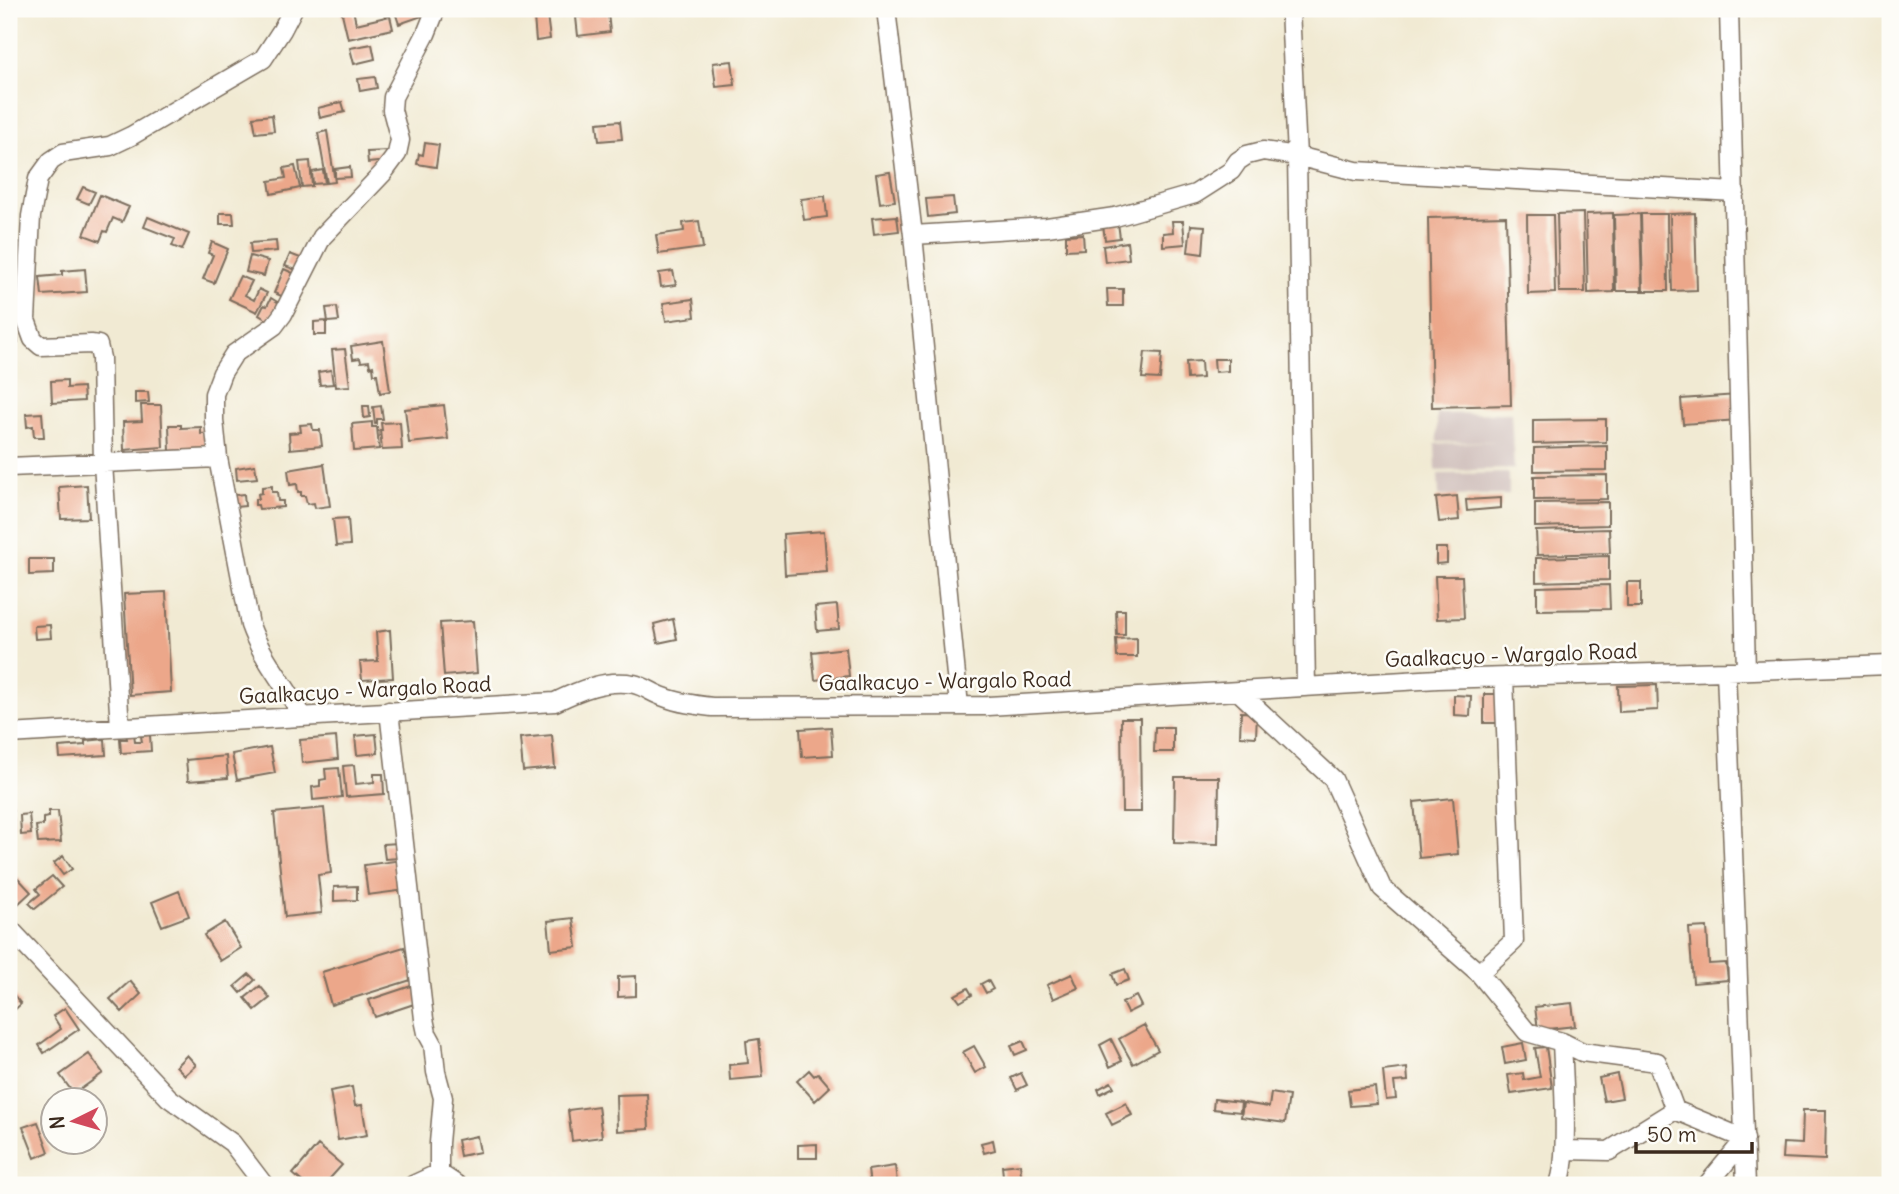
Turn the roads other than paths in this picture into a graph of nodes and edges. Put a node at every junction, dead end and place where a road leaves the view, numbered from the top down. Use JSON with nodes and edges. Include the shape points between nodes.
{"nodes":[{"id":1,"x":293,"y":9,"type":"edge"},
{"id":2,"x":436,"y":9,"type":"edge"},
{"id":3,"x":886,"y":9,"type":"edge"},
{"id":4,"x":1290,"y":9,"type":"edge"},
{"id":5,"x":1729,"y":9,"type":"edge"},
{"id":6,"x":1297,"y":156,"type":"junction"},
{"id":7,"x":1735,"y":192,"type":"junction"},
{"id":8,"x":913,"y":235,"type":"junction"},
{"id":9,"x":218,"y":458,"type":"junction"},
{"id":10,"x":103,"y":463,"type":"junction"},
{"id":11,"x":9,"y":467,"type":"edge"},
{"id":12,"x":1890,"y":665,"type":"edge"},
{"id":13,"x":1746,"y":670,"type":"junction"},
{"id":14,"x":1726,"y":671,"type":"junction"},
{"id":15,"x":1504,"y":677,"type":"junction"},
{"id":16,"x":1307,"y":687,"type":"junction"},
{"id":17,"x":1238,"y":691,"type":"junction"},
{"id":18,"x":959,"y":706,"type":"junction"},
{"id":19,"x":389,"y":711,"type":"junction"},
{"id":20,"x":302,"y":716,"type":"junction"},
{"id":21,"x":120,"y":727,"type":"junction"},
{"id":22,"x":9,"y":734,"type":"edge"},
{"id":23,"x":9,"y":928,"type":"edge"},
{"id":24,"x":1479,"y":973,"type":"junction"},
{"id":25,"x":1562,"y":1042,"type":"junction"},
{"id":26,"x":1675,"y":1110,"type":"junction"},
{"id":27,"x":1745,"y":1139,"type":"junction"},
{"id":28,"x":1564,"y":1150,"type":"junction"},
{"id":29,"x":439,"y":1173,"type":"junction"},
{"id":30,"x":1561,"y":1183,"type":"edge"},
{"id":31,"x":264,"y":1185,"type":"edge"},
{"id":32,"x":413,"y":1185,"type":"edge"},
{"id":33,"x":457,"y":1185,"type":"edge"},
{"id":34,"x":1707,"y":1185,"type":"edge"},
{"id":35,"x":1746,"y":1185,"type":"edge"}],
"edges":[{"from":1,"to":10,"type":"street","via":[[263,59],[110,146],[63,153],[38,179],[31,216],[26,320],[41,346],[98,345]]},
{"from":2,"to":9,"type":"street","via":[[393,97],[400,140],[397,154],[322,237],[274,326],[234,354],[222,373],[215,394]]},
{"from":3,"to":8,"type":"street"},
{"from":4,"to":6,"type":"street"},
{"from":5,"to":7,"type":"street"},
{"from":6,"to":7,"type":"street","via":[[1356,170]]},
{"from":6,"to":8,"type":"street","via":[[1263,151],[1247,155],[1195,194],[1096,221]]},
{"from":6,"to":16,"type":"street"},
{"from":7,"to":13,"type":"street"},
{"from":8,"to":18,"type":"street"},
{"from":9,"to":10,"type":"street"},
{"from":9,"to":20,"type":"street","via":[[250,625]]},
{"from":10,"to":11,"type":"street"},
{"from":10,"to":21,"type":"street"},
{"from":12,"to":13,"type":"street","name":"Gaalkacyo - Wargalo Road"},
{"from":13,"to":14,"type":"street","name":"Gaalkacyo - Wargalo Road"},
{"from":14,"to":15,"type":"street","name":"Gaalkacyo - Wargalo Road"},
{"from":14,"to":27,"type":"street"},
{"from":15,"to":16,"type":"street","name":"Gaalkacyo - Wargalo Road"},
{"from":15,"to":24,"type":"street","via":[[1514,941]]},
{"from":16,"to":17,"type":"street","name":"Gaalkacyo - Wargalo Road"},
{"from":17,"to":18,"type":"street","name":"Gaalkacyo - Wargalo Road"},
{"from":17,"to":24,"type":"street","via":[[1333,779],[1382,888]]},
{"from":18,"to":19,"type":"street","name":"Gaalkacyo - Wargalo Road","via":[[712,707],[662,697],[636,684],[609,682],[555,702]]},
{"from":19,"to":20,"type":"street","name":"Gaalkacyo - Wargalo Road"},
{"from":19,"to":29,"type":"street","via":[[424,1018],[443,1098]]},
{"from":20,"to":21,"type":"street","name":"Gaalkacyo - Wargalo Road"},
{"from":21,"to":22,"type":"street","name":"Gaalkacyo - Wargalo Road"},
{"from":23,"to":31,"type":"street","via":[[169,1098],[232,1143]]},
{"from":24,"to":25,"type":"street","via":[[1527,1032]]},
{"from":25,"to":26,"type":"street","via":[[1582,1052],[1657,1062]]},
{"from":25,"to":28,"type":"street"},
{"from":26,"to":27,"type":"street"},
{"from":26,"to":28,"type":"street","via":[[1608,1151]]},
{"from":27,"to":34,"type":"street"},
{"from":27,"to":35,"type":"street"},
{"from":28,"to":30,"type":"street"},
{"from":29,"to":32,"type":"street"},
{"from":29,"to":33,"type":"street"}]}
